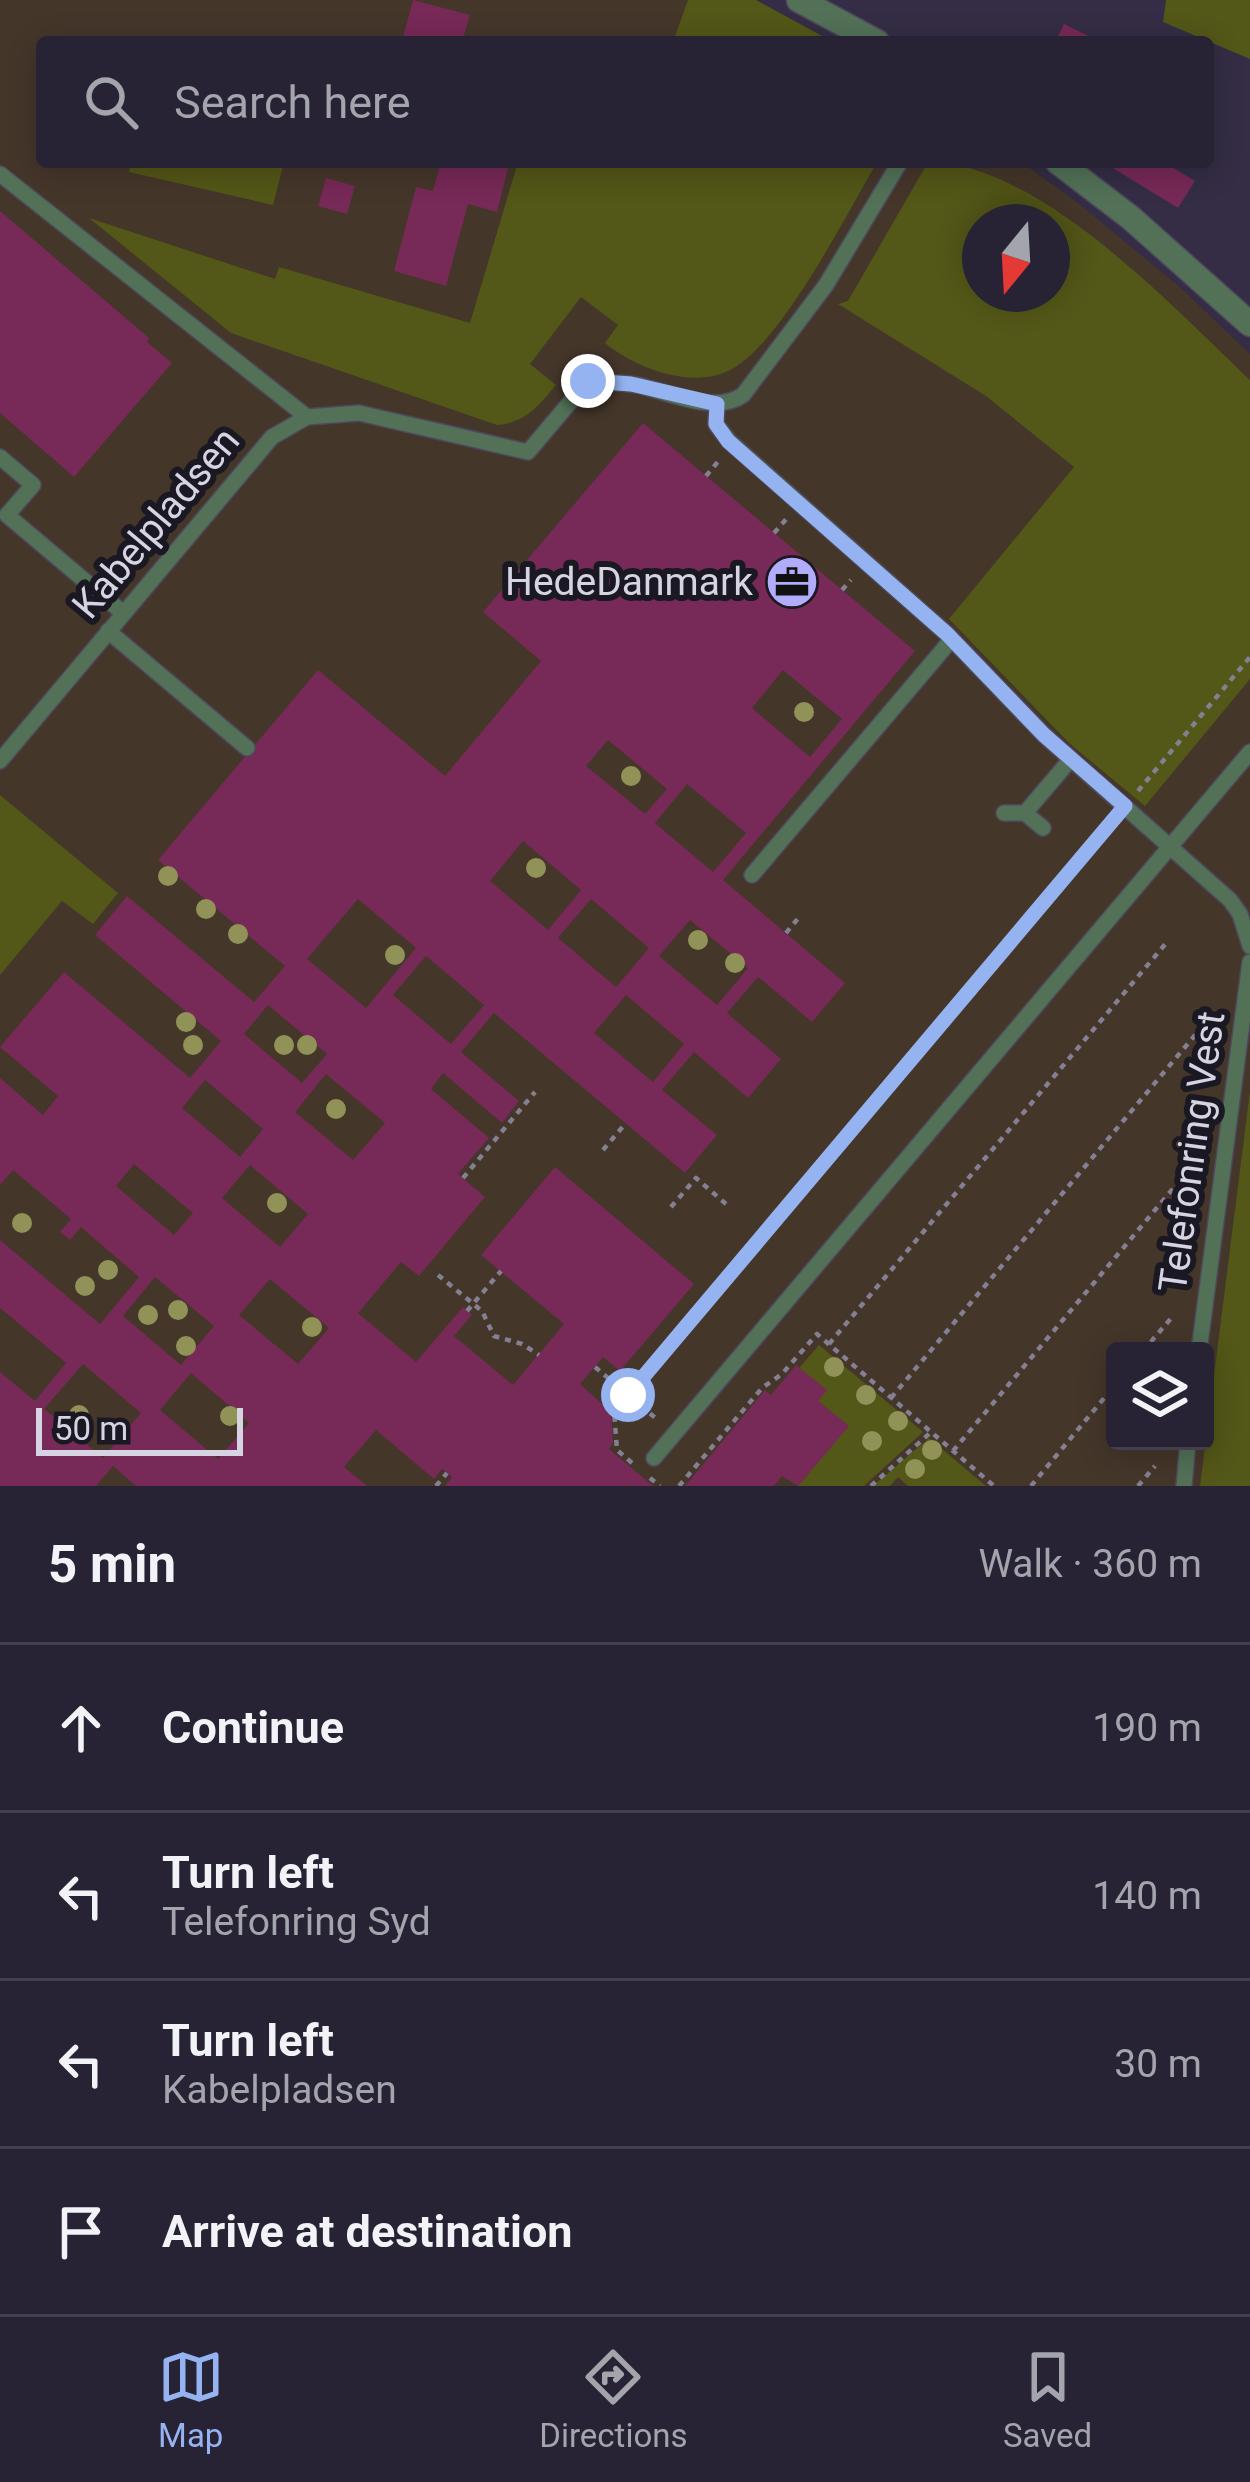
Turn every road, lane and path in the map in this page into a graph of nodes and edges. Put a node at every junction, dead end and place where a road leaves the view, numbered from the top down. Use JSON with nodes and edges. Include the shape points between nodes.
{"nodes":[{"id":1,"x":800,"y":0,"type":"edge"},
{"id":2,"x":866,"y":36,"type":"edge"},
{"id":3,"x":896,"y":168,"type":"edge"},
{"id":4,"x":1066,"y":168,"type":"edge"},
{"id":5,"x":0,"y":174,"type":"edge"},
{"id":6,"x":1250,"y":323,"type":"edge"},
{"id":7,"x":717,"y":404,"type":"junction"},
{"id":8,"x":307,"y":417,"type":"junction"},
{"id":9,"x":0,"y":457,"type":"edge"},
{"id":10,"x":123,"y":613,"type":"junction"},
{"id":11,"x":108,"y":631,"type":"junction"},
{"id":12,"x":952,"y":639,"type":"junction"},
{"id":13,"x":1250,"y":658,"type":"edge"},
{"id":14,"x":247,"y":748,"type":"dead end"},
{"id":15,"x":1250,"y":752,"type":"edge"},
{"id":16,"x":3,"y":756,"type":"edge"},
{"id":17,"x":1071,"y":759,"type":"junction"},
{"id":18,"x":1125,"y":806,"type":"junction"},
{"id":19,"x":1004,"y":813,"type":"dead end"},
{"id":20,"x":1025,"y":813,"type":"junction"},
{"id":21,"x":1042,"y":828,"type":"dead end"},
{"id":22,"x":1171,"y":846,"type":"junction"},
{"id":23,"x":752,"y":875,"type":"dead end"},
{"id":24,"x":800,"y":916,"type":"dead end"},
{"id":25,"x":786,"y":933,"type":"dead end"},
{"id":26,"x":1167,"y":942,"type":"dead end"},
{"id":27,"x":1250,"y":946,"type":"edge"},
{"id":28,"x":1250,"y":962,"type":"edge"},
{"id":29,"x":1201,"y":1028,"type":"dead end"},
{"id":30,"x":535,"y":1092,"type":"dead end"},
{"id":31,"x":626,"y":1124,"type":"dead end"},
{"id":32,"x":604,"y":1150,"type":"dead end"},
{"id":33,"x":463,"y":1178,"type":"dead end"},
{"id":34,"x":1176,"y":1185,"type":"dead end"},
{"id":35,"x":726,"y":1204,"type":"dead end"},
{"id":36,"x":671,"y":1207,"type":"dead end"},
{"id":37,"x":501,"y":1271,"type":"dead end"},
{"id":38,"x":438,"y":1275,"type":"dead end"},
{"id":39,"x":474,"y":1304,"type":"junction"},
{"id":40,"x":467,"y":1311,"type":"dead end"},
{"id":41,"x":1173,"y":1316,"type":"dead end"},
{"id":42,"x":1151,"y":1342,"type":"edge"},
{"id":43,"x":1200,"y":1342,"type":"edge"},
{"id":44,"x":829,"y":1344,"type":"junction"},
{"id":45,"x":539,"y":1355,"type":"dead end"},
{"id":46,"x":595,"y":1366,"type":"dead end"},
{"id":47,"x":628,"y":1395,"type":"junction"},
{"id":48,"x":1106,"y":1396,"type":"edge"},
{"id":49,"x":891,"y":1397,"type":"junction"},
{"id":50,"x":931,"y":1432,"type":"junction"},
{"id":51,"x":675,"y":1434,"type":"junction"},
{"id":52,"x":1188,"y":1450,"type":"edge"},
{"id":53,"x":953,"y":1451,"type":"junction"},
{"id":54,"x":654,"y":1458,"type":"dead end"},
{"id":55,"x":1154,"y":1466,"type":"dead end"},
{"id":56,"x":447,"y":1473,"type":"dead end"},
{"id":57,"x":436,"y":1486,"type":"edge"},
{"id":58,"x":660,"y":1486,"type":"edge"},
{"id":59,"x":680,"y":1486,"type":"edge"},
{"id":60,"x":871,"y":1486,"type":"edge"},
{"id":61,"x":994,"y":1486,"type":"edge"},
{"id":62,"x":1031,"y":1486,"type":"edge"},
{"id":63,"x":1138,"y":1486,"type":"edge"},
{"id":64,"x":1184,"y":1486,"type":"edge"}],
"edges":[{"from":1,"to":2,"type":"street"},
{"from":3,"to":7,"type":"lane","via":[[826,285],[742,395]]},
{"from":4,"to":6,"type":"street"},
{"from":5,"to":8,"type":"lane"},
{"from":7,"to":8,"type":"lane","via":[[588,381],[528,452],[359,412]]},
{"from":7,"to":12,"type":"lane","via":[[716,424],[728,441]]},
{"from":8,"to":10,"type":"lane","name":"Kabelpladsen","via":[[272,436]]},
{"from":9,"to":10,"type":"lane","via":[[33,485],[7,515]]},
{"from":10,"to":11,"type":"lane","name":"Kabelpladsen"},
{"from":11,"to":14,"type":"lane"},
{"from":11,"to":16,"type":"lane","name":"Kabelpladsen"},
{"from":12,"to":17,"type":"lane"},
{"from":12,"to":23,"type":"lane"},
{"from":13,"to":18,"type":"path"},
{"from":15,"to":22,"type":"lane"},
{"from":17,"to":18,"type":"lane"},
{"from":17,"to":20,"type":"lane"},
{"from":18,"to":22,"type":"lane"},
{"from":18,"to":47,"type":"path"},
{"from":19,"to":20,"type":"lane"},
{"from":20,"to":21,"type":"lane"},
{"from":22,"to":27,"type":"lane","via":[[1230,900]]},
{"from":22,"to":51,"type":"lane"},
{"from":24,"to":25,"type":"path"},
{"from":26,"to":44,"type":"path"},
{"from":28,"to":43,"type":"lane","name":"Telefonring Vest"},
{"from":29,"to":49,"type":"path"},
{"from":30,"to":33,"type":"path"},
{"from":31,"to":32,"type":"path"},
{"from":34,"to":53,"type":"path"},
{"from":35,"to":36,"type":"path","via":[[696,1178]]},
{"from":37,"to":39,"type":"path"},
{"from":38,"to":39,"type":"path"},
{"from":39,"to":40,"type":"path"},
{"from":39,"to":45,"type":"path","via":[[494,1336]]},
{"from":41,"to":42,"type":"path"},
{"from":44,"to":49,"type":"path"},
{"from":44,"to":59,"type":"path","via":[[817,1334]]},
{"from":46,"to":47,"type":"path"},
{"from":47,"to":51,"type":"path"},
{"from":47,"to":58,"type":"path","via":[[614,1411],[617,1450]]},
{"from":48,"to":62,"type":"path"},
{"from":49,"to":50,"type":"path"},
{"from":50,"to":53,"type":"path"},
{"from":50,"to":60,"type":"path"},
{"from":51,"to":54,"type":"lane"},
{"from":52,"to":64,"type":"lane"},
{"from":53,"to":61,"type":"path"},
{"from":55,"to":63,"type":"path"},
{"from":56,"to":57,"type":"path"}]}
